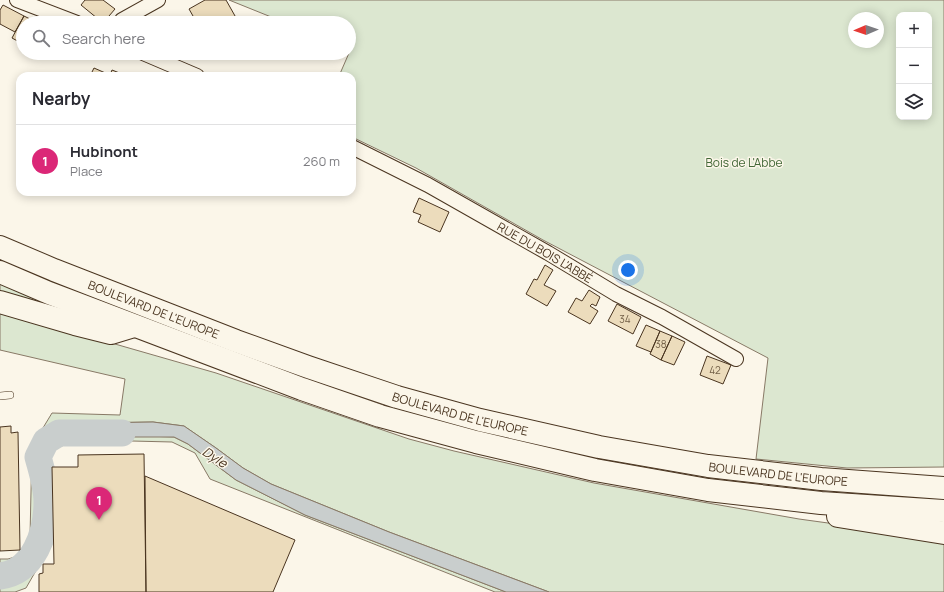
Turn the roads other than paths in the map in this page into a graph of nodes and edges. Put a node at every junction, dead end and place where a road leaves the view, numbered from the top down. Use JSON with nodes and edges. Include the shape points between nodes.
{"nodes":[{"id":1,"x":17,"y":0,"type":"edge"},
{"id":2,"x":158,"y":0,"type":"edge"},
{"id":3,"x":59,"y":16,"type":"edge"},
{"id":4,"x":129,"y":16,"type":"edge"},
{"id":5,"x":159,"y":60,"type":"edge"},
{"id":6,"x":188,"y":72,"type":"edge"},
{"id":7,"x":356,"y":149,"type":"edge"},
{"id":8,"x":0,"y":247,"type":"edge"},
{"id":9,"x":0,"y":272,"type":"edge"},
{"id":10,"x":0,"y":302,"type":"edge"},
{"id":11,"x":135,"y":326,"type":"junction"},
{"id":12,"x":736,"y":359,"type":"dead end"},
{"id":13,"x":10,"y":395,"type":"dead end"},
{"id":14,"x":0,"y":396,"type":"edge"},
{"id":15,"x":944,"y":488,"type":"edge"},
{"id":16,"x":821,"y":503,"type":"junction"},
{"id":17,"x":944,"y":510,"type":"edge"},
{"id":18,"x":944,"y":533,"type":"edge"}],
"edges":[{"from":1,"to":3,"type":"street"},
{"from":2,"to":4,"type":"street"},
{"from":5,"to":6,"type":"street"},
{"from":7,"to":12,"type":"street","name":"RUE DU BOIS L'ABBÉ","via":[[428,185],[616,294]]},
{"from":8,"to":15,"type":"highway","name":"BOULEVARD DE L'EUROPE","via":[[308,367],[397,397],[480,420],[600,447],[708,466],[821,479]]},
{"from":9,"to":11,"type":"highway","name":"BOULEVARD DE L'EUROPE"},
{"from":10,"to":11,"type":"highway","via":[[111,333]]},
{"from":11,"to":16,"type":"highway","name":"BOULEVARD DE L'EUROPE","via":[[323,397],[380,416],[476,442],[595,470],[708,490]]},
{"from":13,"to":14,"type":"lane"},
{"from":16,"to":17,"type":"highway","name":"BOULEVARD DE L'EUROPE"},
{"from":16,"to":18,"type":"highway","via":[[839,517]]}]}
